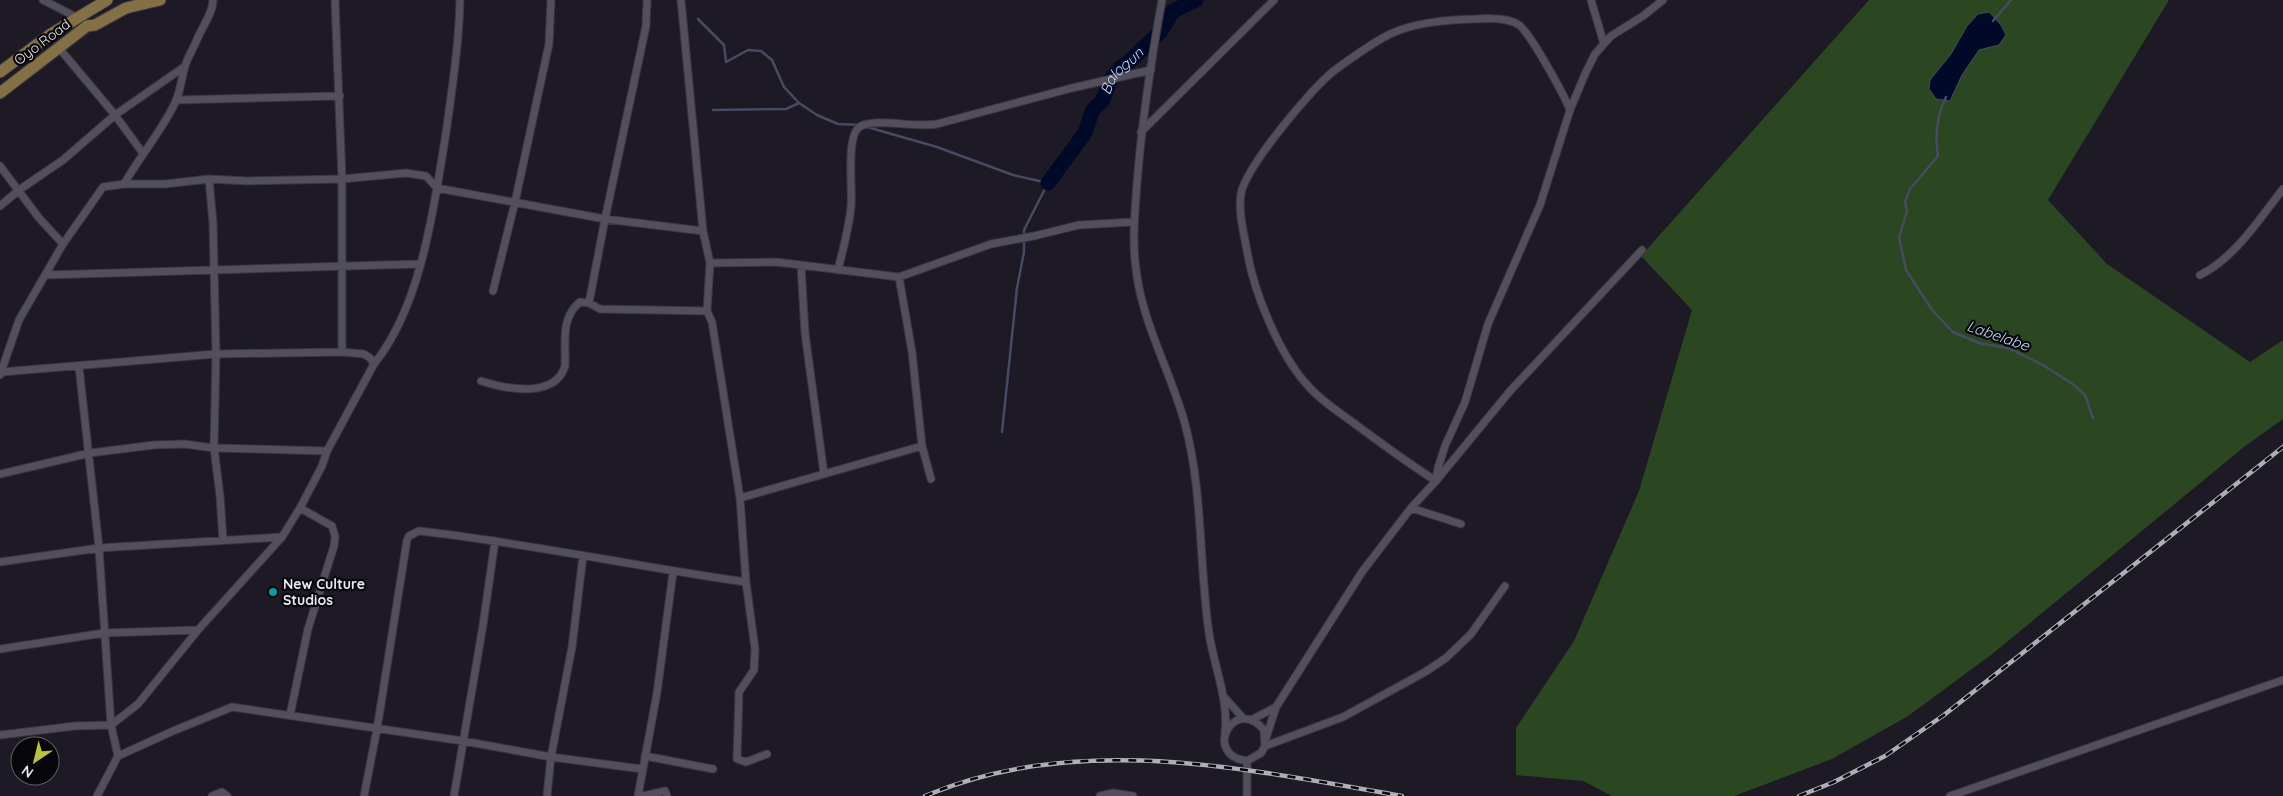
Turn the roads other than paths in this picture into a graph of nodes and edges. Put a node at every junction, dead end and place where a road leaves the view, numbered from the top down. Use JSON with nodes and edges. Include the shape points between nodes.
{"nodes":[{"id":1,"x":43,"y":0,"type":"edge"},
{"id":2,"x":107,"y":0,"type":"edge"},
{"id":3,"x":160,"y":0,"type":"edge"},
{"id":4,"x":213,"y":0,"type":"edge"},
{"id":5,"x":335,"y":0,"type":"edge"},
{"id":6,"x":460,"y":0,"type":"edge"},
{"id":7,"x":551,"y":0,"type":"edge"},
{"id":8,"x":648,"y":0,"type":"edge"},
{"id":9,"x":682,"y":0,"type":"edge"},
{"id":10,"x":1162,"y":0,"type":"edge"},
{"id":11,"x":1274,"y":0,"type":"edge"},
{"id":12,"x":1591,"y":0,"type":"edge"},
{"id":13,"x":1663,"y":0,"type":"edge"},
{"id":14,"x":78,"y":18,"type":"junction"},
{"id":15,"x":95,"y":25,"type":"junction"},
{"id":16,"x":1604,"y":44,"type":"junction"},
{"id":17,"x":59,"y":48,"type":"junction"},
{"id":18,"x":184,"y":68,"type":"junction"},
{"id":19,"x":1151,"y":70,"type":"junction"},
{"id":20,"x":0,"y":72,"type":"edge"},
{"id":21,"x":0,"y":93,"type":"edge"},
{"id":22,"x":340,"y":96,"type":"junction"},
{"id":23,"x":176,"y":100,"type":"junction"},
{"id":24,"x":1570,"y":110,"type":"junction"},
{"id":25,"x":115,"y":115,"type":"junction"},
{"id":26,"x":1141,"y":133,"type":"junction"},
{"id":27,"x":142,"y":152,"type":"junction"},
{"id":28,"x":0,"y":166,"type":"edge"},
{"id":29,"x":209,"y":179,"type":"junction"},
{"id":30,"x":342,"y":179,"type":"junction"},
{"id":31,"x":124,"y":184,"type":"junction"},
{"id":32,"x":437,"y":188,"type":"junction"},
{"id":33,"x":19,"y":190,"type":"junction"},
{"id":34,"x":2283,"y":190,"type":"edge"},
{"id":35,"x":516,"y":202,"type":"junction"},
{"id":36,"x":0,"y":206,"type":"edge"},
{"id":37,"x":605,"y":219,"type":"junction"},
{"id":38,"x":1134,"y":222,"type":"junction"},
{"id":39,"x":704,"y":231,"type":"junction"},
{"id":40,"x":63,"y":244,"type":"junction"},
{"id":41,"x":1642,"y":250,"type":"dead end"},
{"id":42,"x":710,"y":263,"type":"junction"},
{"id":43,"x":420,"y":264,"type":"junction"},
{"id":44,"x":343,"y":266,"type":"junction"},
{"id":45,"x":801,"y":266,"type":"junction"},
{"id":46,"x":214,"y":269,"type":"junction"},
{"id":47,"x":838,"y":270,"type":"junction"},
{"id":48,"x":46,"y":275,"type":"junction"},
{"id":49,"x":2200,"y":275,"type":"dead end"},
{"id":50,"x":899,"y":276,"type":"junction"},
{"id":51,"x":493,"y":291,"type":"dead end"},
{"id":52,"x":589,"y":304,"type":"junction"},
{"id":53,"x":707,"y":312,"type":"junction"},
{"id":54,"x":342,"y":352,"type":"junction"},
{"id":55,"x":216,"y":354,"type":"junction"},
{"id":56,"x":374,"y":364,"type":"junction"},
{"id":57,"x":79,"y":367,"type":"junction"},
{"id":58,"x":1,"y":373,"type":"edge"},
{"id":59,"x":481,"y":381,"type":"dead end"},
{"id":60,"x":922,"y":446,"type":"junction"},
{"id":61,"x":214,"y":448,"type":"junction"},
{"id":62,"x":327,"y":451,"type":"junction"},
{"id":63,"x":90,"y":453,"type":"junction"},
{"id":64,"x":0,"y":474,"type":"edge"},
{"id":65,"x":824,"y":474,"type":"junction"},
{"id":66,"x":931,"y":480,"type":"dead end"},
{"id":67,"x":1436,"y":481,"type":"junction"},
{"id":68,"x":740,"y":498,"type":"junction"},
{"id":69,"x":1411,"y":508,"type":"junction"},
{"id":70,"x":301,"y":509,"type":"junction"},
{"id":71,"x":1461,"y":524,"type":"dead end"},
{"id":72,"x":282,"y":537,"type":"junction"},
{"id":73,"x":223,"y":540,"type":"junction"},
{"id":74,"x":495,"y":541,"type":"junction"},
{"id":75,"x":99,"y":548,"type":"junction"},
{"id":76,"x":583,"y":556,"type":"junction"},
{"id":77,"x":0,"y":562,"type":"edge"},
{"id":78,"x":673,"y":572,"type":"junction"},
{"id":79,"x":746,"y":582,"type":"junction"},
{"id":80,"x":1504,"y":586,"type":"dead end"},
{"id":81,"x":198,"y":630,"type":"junction"},
{"id":82,"x":104,"y":633,"type":"junction"},
{"id":83,"x":0,"y":649,"type":"edge"},
{"id":84,"x":2283,"y":680,"type":"edge"},
{"id":85,"x":1224,"y":696,"type":"junction"},
{"id":86,"x":1276,"y":707,"type":"junction"},
{"id":87,"x":290,"y":715,"type":"junction"},
{"id":88,"x":1243,"y":718,"type":"junction"},
{"id":89,"x":1252,"y":720,"type":"junction"},
{"id":90,"x":111,"y":725,"type":"junction"},
{"id":91,"x":377,"y":729,"type":"junction"},
{"id":92,"x":1225,"y":733,"type":"junction"},
{"id":93,"x":0,"y":735,"type":"edge"},
{"id":94,"x":1266,"y":738,"type":"junction"},
{"id":95,"x":463,"y":741,"type":"junction"},
{"id":96,"x":1265,"y":746,"type":"junction"},
{"id":97,"x":767,"y":754,"type":"dead end"},
{"id":98,"x":118,"y":756,"type":"junction"},
{"id":99,"x":644,"y":756,"type":"junction"},
{"id":100,"x":551,"y":757,"type":"junction"},
{"id":101,"x":1247,"y":761,"type":"junction"},
{"id":102,"x":713,"y":768,"type":"dead end"},
{"id":103,"x":642,"y":770,"type":"junction"},
{"id":104,"x":97,"y":796,"type":"edge"},
{"id":105,"x":212,"y":796,"type":"edge"},
{"id":106,"x":227,"y":796,"type":"edge"},
{"id":107,"x":364,"y":796,"type":"edge"},
{"id":108,"x":454,"y":796,"type":"edge"},
{"id":109,"x":547,"y":796,"type":"edge"},
{"id":110,"x":638,"y":796,"type":"edge"},
{"id":111,"x":643,"y":796,"type":"edge"},
{"id":112,"x":667,"y":796,"type":"edge"},
{"id":113,"x":1100,"y":796,"type":"edge"},
{"id":114,"x":1133,"y":796,"type":"edge"},
{"id":115,"x":1247,"y":796,"type":"edge"},
{"id":116,"x":1950,"y":796,"type":"edge"}],
"edges":[{"from":1,"to":14,"type":"street"},
{"from":2,"to":14,"type":"main road","name":"Oyo Road"},
{"from":3,"to":15,"type":"main road","name":"Oyo Road","via":[[126,8]]},
{"from":4,"to":18,"type":"street","via":[[210,15]]},
{"from":5,"to":22,"type":"street"},
{"from":6,"to":32,"type":"street","via":[[453,81]]},
{"from":7,"to":35,"type":"street","via":[[549,44]]},
{"from":8,"to":37,"type":"street","via":[[646,26]]},
{"from":9,"to":39,"type":"street"},
{"from":10,"to":19,"type":"street"},
{"from":11,"to":26,"type":"street"},
{"from":12,"to":16,"type":"street"},
{"from":13,"to":16,"type":"street"},
{"from":14,"to":15,"type":"street"},
{"from":14,"to":20,"type":"main road","name":"Oyo Road"},
{"from":15,"to":17,"type":"main road","name":"Oyo Road","via":[[87,26]]},
{"from":16,"to":24,"type":"street","via":[[1584,74]]},
{"from":17,"to":21,"type":"main road","name":"Oyo Road"},
{"from":17,"to":25,"type":"street"},
{"from":18,"to":23,"type":"street"},
{"from":18,"to":25,"type":"street"},
{"from":19,"to":26,"type":"street"},
{"from":19,"to":47,"type":"street","via":[[937,124],[868,123],[860,126],[854,132],[851,206]]},
{"from":22,"to":23,"type":"street"},
{"from":22,"to":30,"type":"street"},
{"from":23,"to":27,"type":"street","via":[[158,135]]},
{"from":24,"to":67,"type":"street","via":[[1540,205],[1488,324],[1465,402],[1445,446]]},
{"from":24,"to":67,"type":"street","via":[[1531,40],[1519,25],[1508,20],[1433,22],[1383,38],[1327,76],[1272,140],[1241,192],[1240,209],[1251,277],[1264,311],[1293,367],[1322,399]]},
{"from":25,"to":27,"type":"street"},
{"from":25,"to":33,"type":"street","via":[[63,160]]},
{"from":26,"to":38,"type":"street"},
{"from":27,"to":31,"type":"street"},
{"from":28,"to":33,"type":"street"},
{"from":29,"to":30,"type":"street"},
{"from":29,"to":31,"type":"street"},
{"from":29,"to":46,"type":"street"},
{"from":30,"to":32,"type":"street","via":[[406,173],[426,176]]},
{"from":30,"to":44,"type":"street"},
{"from":31,"to":40,"type":"street","via":[[103,187]]},
{"from":32,"to":35,"type":"street"},
{"from":32,"to":43,"type":"street"},
{"from":33,"to":36,"type":"street"},
{"from":33,"to":40,"type":"street"},
{"from":34,"to":49,"type":"street","via":[[2229,254],[2215,268]]},
{"from":35,"to":37,"type":"street"},
{"from":35,"to":51,"type":"street"},
{"from":37,"to":39,"type":"street"},
{"from":37,"to":52,"type":"street"},
{"from":38,"to":50,"type":"street","via":[[1079,225],[991,244]]},
{"from":38,"to":85,"type":"street","via":[[1136,270],[1141,294],[1184,424],[1194,471],[1210,641]]},
{"from":39,"to":42,"type":"street"},
{"from":40,"to":48,"type":"street"},
{"from":41,"to":67,"type":"street","via":[[1510,391]]},
{"from":42,"to":45,"type":"street","via":[[776,262]]},
{"from":42,"to":53,"type":"street"},
{"from":43,"to":44,"type":"street"},
{"from":43,"to":56,"type":"street","via":[[398,326]]},
{"from":44,"to":46,"type":"street"},
{"from":44,"to":54,"type":"street"},
{"from":45,"to":47,"type":"street"},
{"from":45,"to":65,"type":"street","via":[[805,333]]},
{"from":46,"to":48,"type":"street"},
{"from":46,"to":55,"type":"street"},
{"from":47,"to":50,"type":"street"},
{"from":48,"to":58,"type":"street","via":[[19,320]]},
{"from":50,"to":60,"type":"street","via":[[912,352]]},
{"from":52,"to":53,"type":"street","via":[[600,309]]},
{"from":52,"to":59,"type":"street","via":[[580,302],[566,318],[565,366],[556,381],[542,388]]},
{"from":53,"to":68,"type":"street","via":[[712,322]]},
{"from":54,"to":55,"type":"street"},
{"from":54,"to":56,"type":"street","via":[[364,354]]},
{"from":55,"to":57,"type":"street"},
{"from":55,"to":61,"type":"street"},
{"from":56,"to":62,"type":"street"},
{"from":57,"to":58,"type":"street"},
{"from":57,"to":63,"type":"street"},
{"from":60,"to":65,"type":"street"},
{"from":60,"to":66,"type":"street"},
{"from":61,"to":62,"type":"street"},
{"from":61,"to":63,"type":"street","via":[[154,445]]},
{"from":61,"to":73,"type":"street"},
{"from":62,"to":70,"type":"street"},
{"from":63,"to":64,"type":"street"},
{"from":63,"to":75,"type":"street"},
{"from":65,"to":68,"type":"street"},
{"from":67,"to":69,"type":"street"},
{"from":68,"to":79,"type":"street"},
{"from":69,"to":71,"type":"street"},
{"from":69,"to":86,"type":"street","via":[[1362,572]]},
{"from":70,"to":72,"type":"street"},
{"from":70,"to":87,"type":"street","via":[[332,526],[335,536],[308,629]]},
{"from":72,"to":73,"type":"street"},
{"from":72,"to":81,"type":"street"},
{"from":73,"to":75,"type":"street"},
{"from":74,"to":76,"type":"street"},
{"from":74,"to":91,"type":"street","via":[[419,531],[409,536]]},
{"from":74,"to":95,"type":"street"},
{"from":75,"to":77,"type":"street"},
{"from":75,"to":82,"type":"street"},
{"from":76,"to":78,"type":"street"},
{"from":76,"to":100,"type":"street","via":[[572,647]]},
{"from":78,"to":79,"type":"street"},
{"from":78,"to":99,"type":"street","via":[[657,693]]},
{"from":79,"to":97,"type":"street","via":[[755,649],[754,670],[739,692],[737,759],[746,762]]},
{"from":80,"to":96,"type":"street","via":[[1472,634],[1446,658],[1343,717]]},
{"from":81,"to":82,"type":"street"},
{"from":81,"to":90,"type":"street","via":[[147,694]]},
{"from":82,"to":83,"type":"street"},
{"from":82,"to":90,"type":"street"},
{"from":84,"to":116,"type":"street"},
{"from":85,"to":88,"type":"street"},
{"from":85,"to":92,"type":"street"},
{"from":86,"to":89,"type":"street"},
{"from":86,"to":94,"type":"street"},
{"from":87,"to":91,"type":"street"},
{"from":87,"to":98,"type":"street","via":[[245,708],[225,709]]},
{"from":88,"to":89,"type":"street"},
{"from":88,"to":92,"type":"street","via":[[1235,721]]},
{"from":89,"to":94,"type":"street","via":[[1264,730]]},
{"from":90,"to":93,"type":"street"},
{"from":90,"to":98,"type":"street"},
{"from":91,"to":95,"type":"street"},
{"from":91,"to":107,"type":"street"},
{"from":92,"to":101,"type":"street","via":[[1226,749],[1238,760]]},
{"from":94,"to":96,"type":"street"},
{"from":95,"to":100,"type":"street"},
{"from":95,"to":108,"type":"street"},
{"from":96,"to":101,"type":"street","via":[[1261,754]]},
{"from":98,"to":104,"type":"street"},
{"from":99,"to":102,"type":"street"},
{"from":99,"to":103,"type":"street"},
{"from":100,"to":103,"type":"street"},
{"from":100,"to":109,"type":"street"},
{"from":101,"to":115,"type":"street"},
{"from":103,"to":110,"type":"street"},
{"from":105,"to":106,"type":"street","via":[[222,792]]},
{"from":111,"to":112,"type":"street","via":[[665,791]]},
{"from":113,"to":114,"type":"street","via":[[1113,793]]}]}
